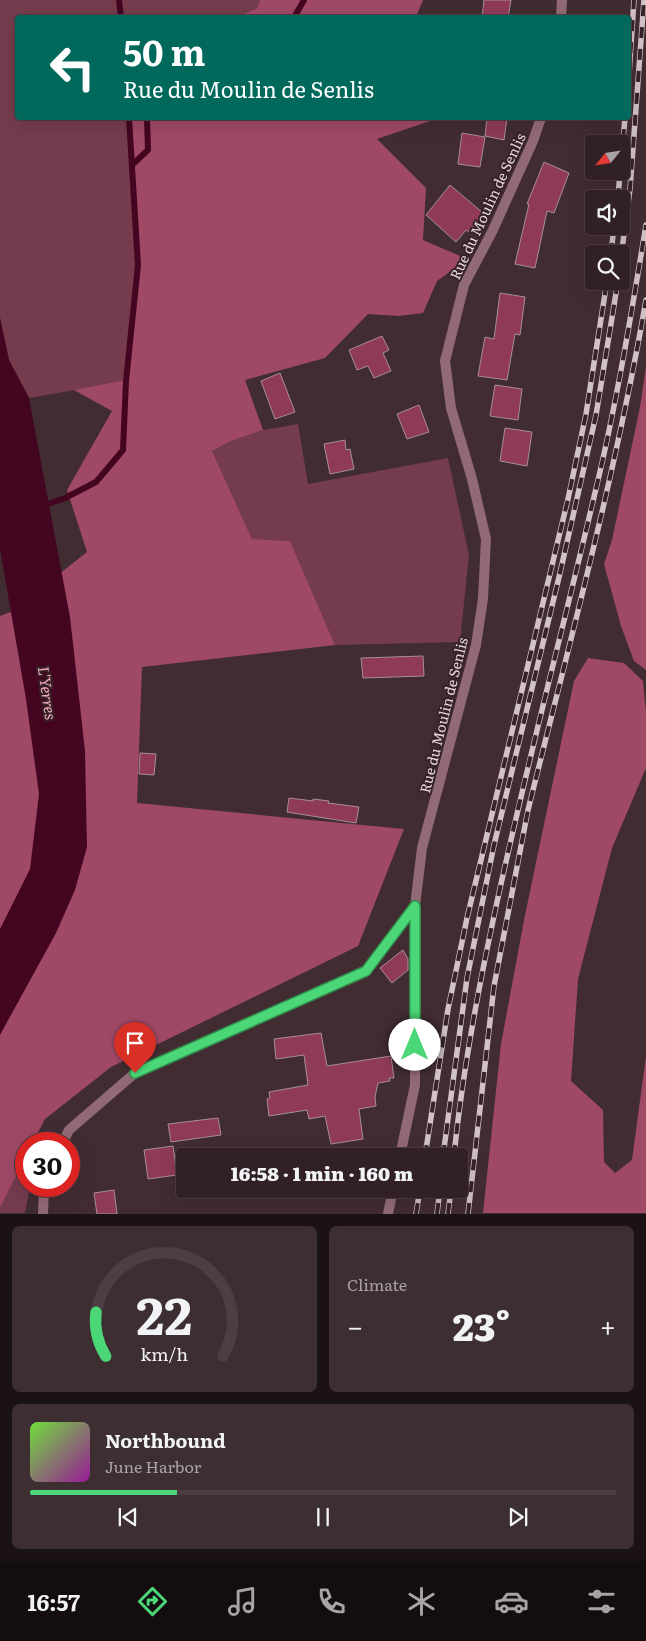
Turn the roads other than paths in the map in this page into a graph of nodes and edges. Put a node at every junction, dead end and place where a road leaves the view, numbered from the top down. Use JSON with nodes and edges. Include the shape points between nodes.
{"nodes":[{"id":1,"x":562,"y":0,"type":"edge"},
{"id":2,"x":561,"y":15,"type":"edge"},
{"id":3,"x":540,"y":120,"type":"edge"},
{"id":4,"x":415,"y":906,"type":"junction"},
{"id":5,"x":67,"y":1132,"type":"edge"},
{"id":6,"x":402,"y":1148,"type":"edge"},
{"id":7,"x":44,"y":1197,"type":"edge"},
{"id":8,"x":391,"y":1198,"type":"edge"},
{"id":9,"x":43,"y":1214,"type":"edge"},
{"id":10,"x":388,"y":1214,"type":"edge"}],
"edges":[{"from":1,"to":2,"type":"street"},
{"from":3,"to":4,"type":"street","name":"Rue du Moulin de Senlis","via":[[501,212],[464,285],[446,361],[451,408],[486,539],[484,590],[476,645],[422,848]]},
{"from":4,"to":5,"type":"street","via":[[366,971],[135,1073]]},
{"from":4,"to":6,"type":"street","name":"Rue du Moulin de Senlis","via":[[415,1085]]},
{"from":7,"to":9,"type":"street"},
{"from":8,"to":10,"type":"street"}]}
